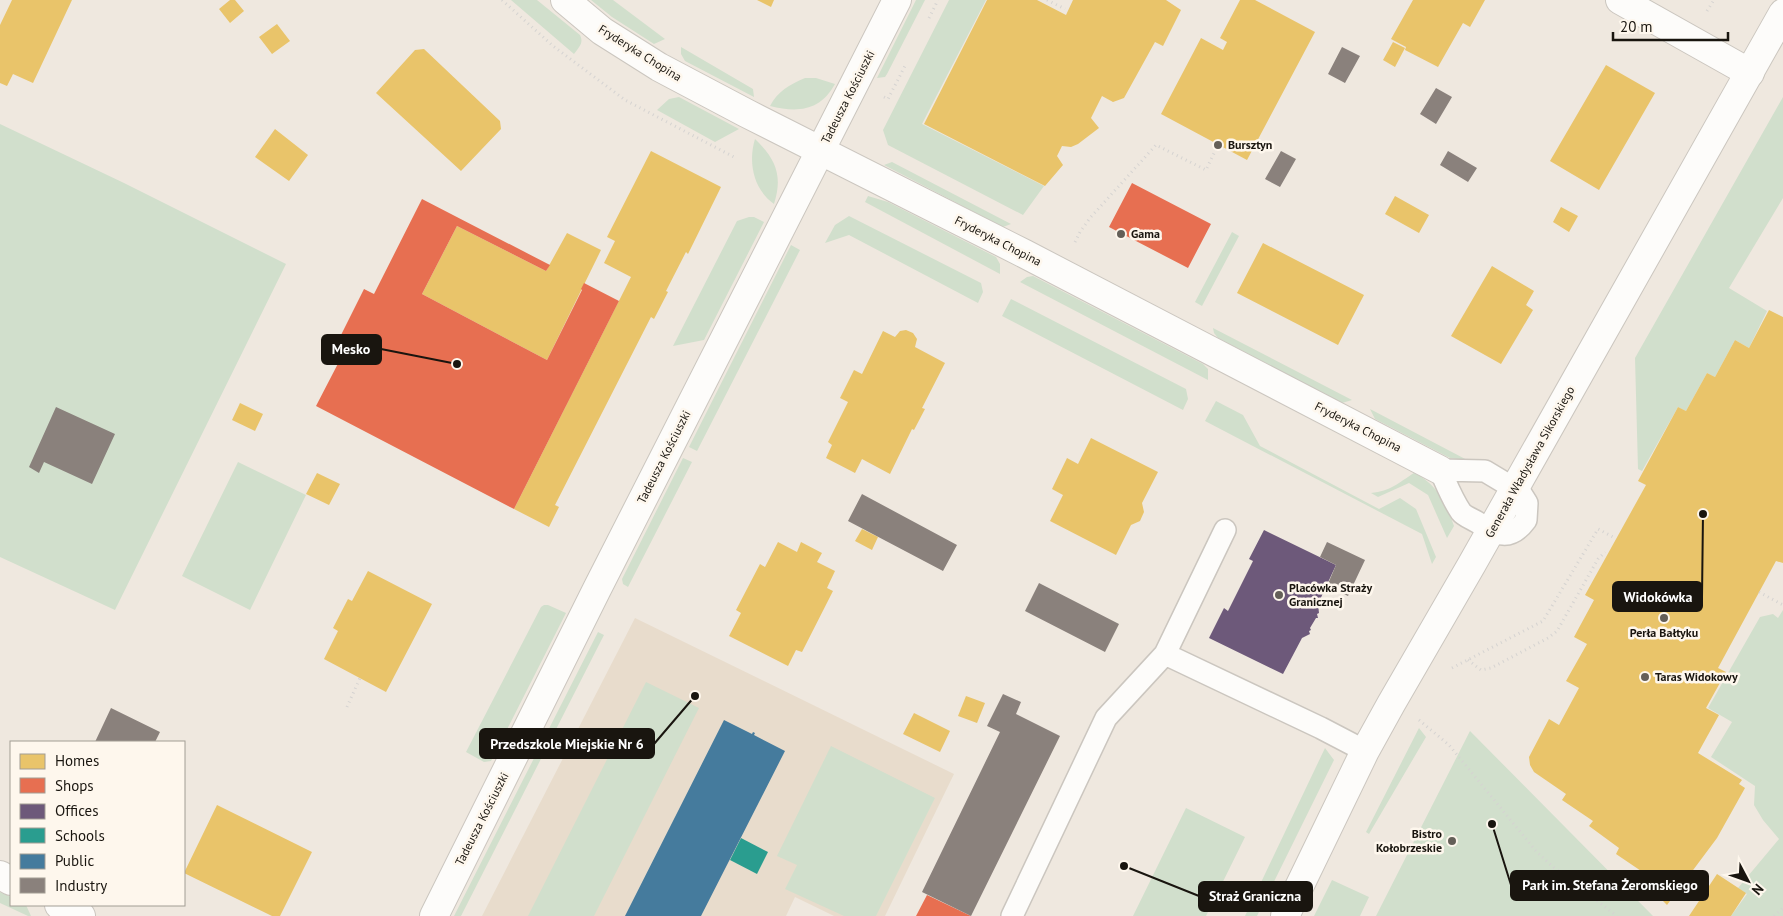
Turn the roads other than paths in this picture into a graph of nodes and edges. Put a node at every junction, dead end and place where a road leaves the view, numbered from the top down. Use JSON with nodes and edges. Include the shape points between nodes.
{"nodes":[{"id":1,"x":564,"y":0,"type":"edge"},
{"id":2,"x":897,"y":0,"type":"edge"},
{"id":3,"x":1620,"y":0,"type":"edge"},
{"id":4,"x":1783,"y":13,"type":"edge"},
{"id":5,"x":1750,"y":73,"type":"junction"},
{"id":6,"x":820,"y":151,"type":"junction"},
{"id":7,"x":1440,"y":470,"type":"junction"},
{"id":8,"x":1515,"y":489,"type":"junction"},
{"id":9,"x":1225,"y":530,"type":"dead end"},
{"id":10,"x":1491,"y":531,"type":"junction"},
{"id":11,"x":1166,"y":654,"type":"junction"},
{"id":12,"x":1365,"y":751,"type":"junction"},
{"id":13,"x":61,"y":906,"type":"edge"},
{"id":14,"x":81,"y":916,"type":"edge"},
{"id":15,"x":434,"y":916,"type":"edge"},
{"id":16,"x":1012,"y":916,"type":"edge"},
{"id":17,"x":1285,"y":916,"type":"edge"}],
"edges":[{"from":1,"to":6,"type":"street","name":"Fryderyka Chopina","via":[[602,31],[659,67]]},
{"from":2,"to":6,"type":"street","name":"Tadeusza Kościuszki"},
{"from":3,"to":5,"type":"street"},
{"from":4,"to":5,"type":"street","name":"Generała Władysława Sikorskiego"},
{"from":5,"to":8,"type":"street","name":"Generała Władysława Sikorskiego"},
{"from":6,"to":7,"type":"street","name":"Fryderyka Chopina"},
{"from":6,"to":15,"type":"street","name":"Tadeusza Kościuszki"},
{"from":7,"to":8,"type":"lane","name":"Fryderyka Chopina","via":[[1485,471]]},
{"from":7,"to":10,"type":"lane","via":[[1462,513]]},
{"from":8,"to":10,"type":"street","name":"Generała Władysława Sikorskiego"},
{"from":9,"to":11,"type":"lane"},
{"from":10,"to":12,"type":"street","name":"Generała Władysława Sikorskiego"},
{"from":11,"to":12,"type":"lane"},
{"from":11,"to":16,"type":"lane","via":[[1106,718]]},
{"from":12,"to":17,"type":"street","name":"Generała Władysława Sikorskiego"},
{"from":13,"to":14,"type":"street"}]}
